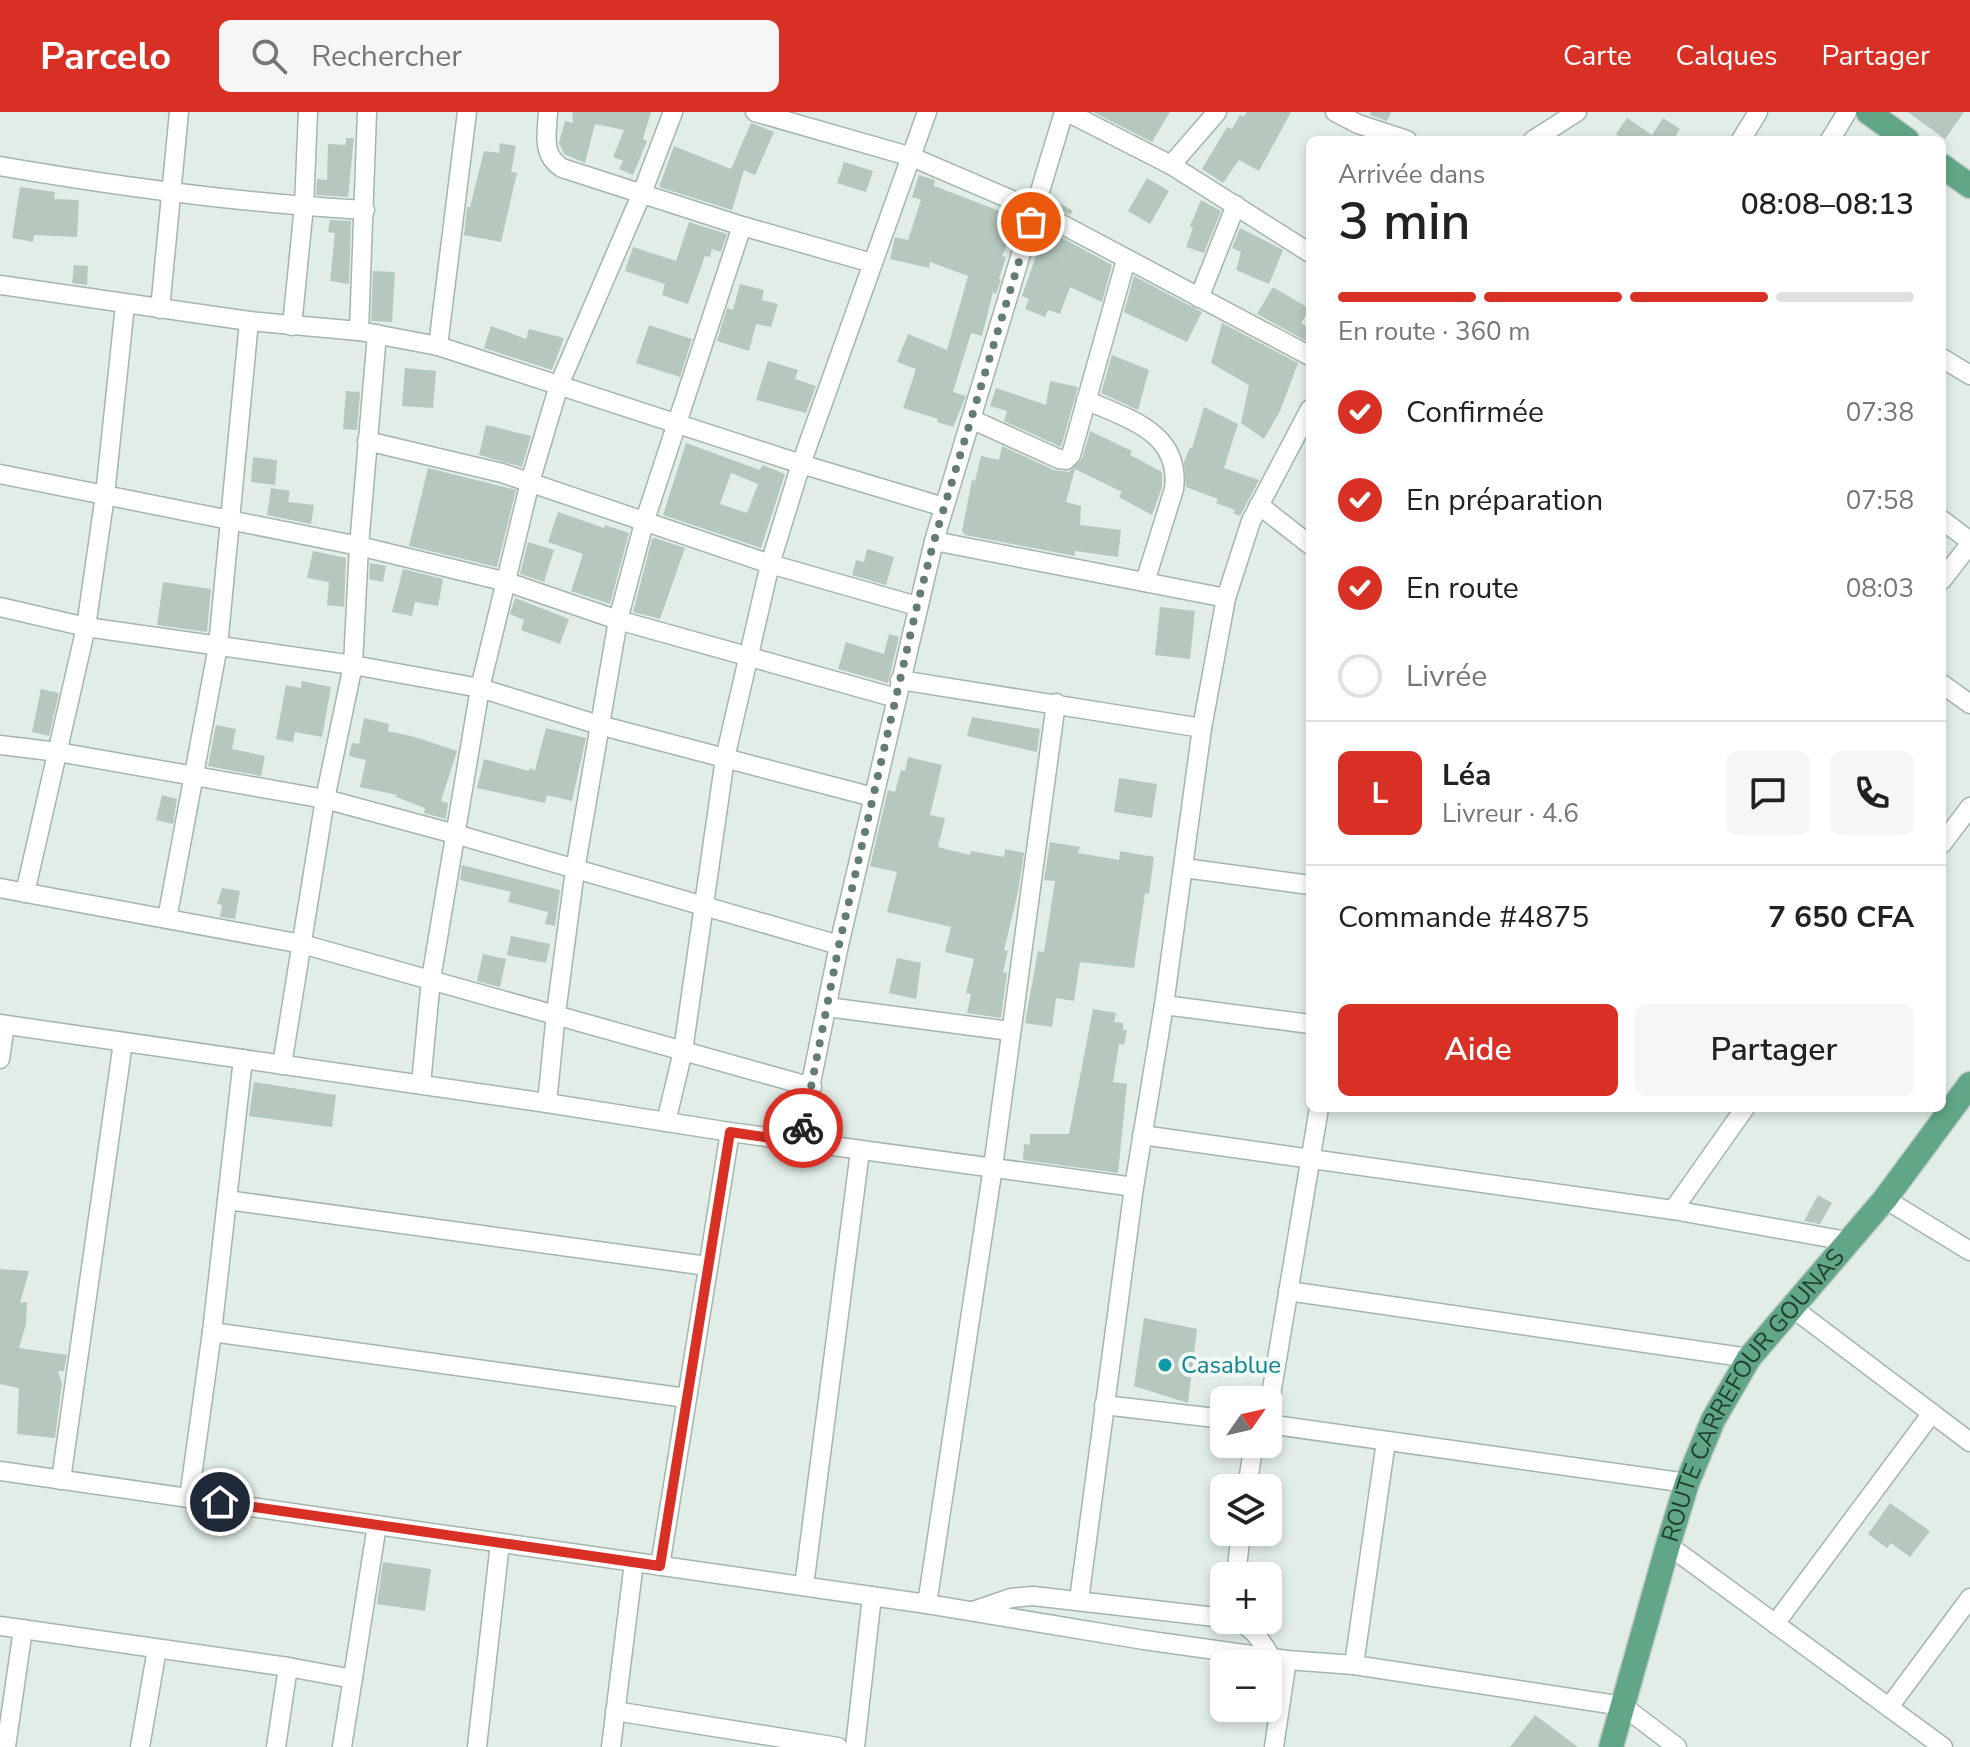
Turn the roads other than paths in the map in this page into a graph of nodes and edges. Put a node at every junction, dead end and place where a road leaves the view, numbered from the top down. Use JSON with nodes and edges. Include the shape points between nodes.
{"nodes":[{"id":1,"x":179,"y":112,"type":"edge"},
{"id":2,"x":308,"y":112,"type":"edge"},
{"id":3,"x":367,"y":112,"type":"edge"},
{"id":4,"x":467,"y":112,"type":"edge"},
{"id":5,"x":548,"y":112,"type":"edge"},
{"id":6,"x":673,"y":112,"type":"edge"},
{"id":7,"x":755,"y":112,"type":"edge"},
{"id":8,"x":927,"y":112,"type":"edge"},
{"id":9,"x":1065,"y":112,"type":"edge"},
{"id":10,"x":1217,"y":112,"type":"edge"},
{"id":11,"x":1335,"y":112,"type":"edge"},
{"id":12,"x":1577,"y":112,"type":"edge"},
{"id":13,"x":1758,"y":112,"type":"edge"},
{"id":14,"x":1847,"y":112,"type":"edge"},
{"id":15,"x":1878,"y":115,"type":"edge"},
{"id":16,"x":794,"y":118,"type":"edge"},
{"id":17,"x":1394,"y":136,"type":"edge"},
{"id":18,"x":1539,"y":136,"type":"edge"},
{"id":19,"x":1743,"y":136,"type":"edge"},
{"id":20,"x":1832,"y":136,"type":"edge"},
{"id":21,"x":1902,"y":136,"type":"edge"},
{"id":22,"x":912,"y":157,"type":"junction"},
{"id":23,"x":1171,"y":165,"type":"junction"},
{"id":24,"x":0,"y":166,"type":"edge"},
{"id":25,"x":1946,"y":169,"type":"edge"},
{"id":26,"x":1970,"y":186,"type":"edge"},
{"id":27,"x":171,"y":193,"type":"junction"},
{"id":28,"x":642,"y":193,"type":"junction"},
{"id":29,"x":1236,"y":205,"type":"junction"},
{"id":30,"x":304,"y":206,"type":"junction"},
{"id":31,"x":365,"y":210,"type":"junction"},
{"id":32,"x":1035,"y":210,"type":"junction"},
{"id":33,"x":742,"y":226,"type":"junction"},
{"id":34,"x":1306,"y":250,"type":"edge"},
{"id":35,"x":1126,"y":260,"type":"junction"},
{"id":36,"x":872,"y":263,"type":"junction"},
{"id":37,"x":0,"y":285,"type":"edge"},
{"id":38,"x":1199,"y":298,"type":"junction"},
{"id":39,"x":125,"y":305,"type":"junction"},
{"id":40,"x":160,"y":309,"type":"junction"},
{"id":41,"x":249,"y":321,"type":"junction"},
{"id":42,"x":292,"y":326,"type":"junction"},
{"id":43,"x":368,"y":333,"type":"junction"},
{"id":44,"x":438,"y":346,"type":"junction"},
{"id":45,"x":1306,"y":354,"type":"edge"},
{"id":46,"x":1946,"y":360,"type":"edge"},
{"id":47,"x":1970,"y":375,"type":"edge"},
{"id":48,"x":559,"y":385,"type":"junction"},
{"id":49,"x":1086,"y":400,"type":"junction"},
{"id":50,"x":1306,"y":417,"type":"edge"},
{"id":51,"x":971,"y":419,"type":"junction"},
{"id":52,"x":676,"y":422,"type":"junction"},
{"id":53,"x":367,"y":441,"type":"junction"},
{"id":54,"x":801,"y":464,"type":"junction"},
{"id":55,"x":0,"y":474,"type":"edge"},
{"id":56,"x":530,"y":482,"type":"junction"},
{"id":57,"x":105,"y":495,"type":"junction"},
{"id":58,"x":1259,"y":505,"type":"junction"},
{"id":59,"x":944,"y":507,"type":"junction"},
{"id":60,"x":229,"y":519,"type":"junction"},
{"id":61,"x":644,"y":523,"type":"junction"},
{"id":62,"x":1946,"y":523,"type":"edge"},
{"id":63,"x":934,"y":541,"type":"junction"},
{"id":64,"x":1306,"y":542,"type":"edge"},
{"id":65,"x":1970,"y":542,"type":"edge"},
{"id":66,"x":359,"y":546,"type":"junction"},
{"id":67,"x":770,"y":564,"type":"junction"},
{"id":68,"x":1946,"y":575,"type":"edge"},
{"id":69,"x":507,"y":582,"type":"junction"},
{"id":70,"x":1145,"y":582,"type":"junction"},
{"id":71,"x":1226,"y":598,"type":"junction"},
{"id":72,"x":917,"y":606,"type":"junction"},
{"id":73,"x":0,"y":607,"type":"edge"},
{"id":74,"x":618,"y":620,"type":"junction"},
{"id":75,"x":86,"y":627,"type":"junction"},
{"id":76,"x":218,"y":646,"type":"junction"},
{"id":77,"x":748,"y":655,"type":"junction"},
{"id":78,"x":353,"y":665,"type":"junction"},
{"id":79,"x":1946,"y":687,"type":"edge"},
{"id":80,"x":480,"y":688,"type":"junction"},
{"id":81,"x":898,"y":689,"type":"junction"},
{"id":82,"x":1056,"y":703,"type":"junction"},
{"id":83,"x":1970,"y":704,"type":"edge"},
{"id":84,"x":599,"y":725,"type":"junction"},
{"id":85,"x":1202,"y":728,"type":"junction"},
{"id":86,"x":0,"y":745,"type":"edge"},
{"id":87,"x":58,"y":752,"type":"junction"},
{"id":88,"x":725,"y":758,"type":"junction"},
{"id":89,"x":192,"y":776,"type":"junction"},
{"id":90,"x":873,"y":797,"type":"junction"},
{"id":91,"x":325,"y":799,"type":"junction"},
{"id":92,"x":1970,"y":807,"type":"edge"},
{"id":93,"x":455,"y":834,"type":"junction"},
{"id":94,"x":1946,"y":837,"type":"edge"},
{"id":95,"x":1184,"y":868,"type":"junction"},
{"id":96,"x":575,"y":870,"type":"junction"},
{"id":97,"x":1306,"y":884,"type":"edge"},
{"id":98,"x":0,"y":888,"type":"edge"},
{"id":99,"x":25,"y":893,"type":"junction"},
{"id":100,"x":703,"y":907,"type":"junction"},
{"id":101,"x":167,"y":919,"type":"junction"},
{"id":102,"x":302,"y":944,"type":"junction"},
{"id":103,"x":839,"y":945,"type":"junction"},
{"id":104,"x":431,"y":979,"type":"junction"},
{"id":105,"x":1164,"y":1005,"type":"junction"},
{"id":106,"x":827,"y":1007,"type":"junction"},
{"id":107,"x":556,"y":1013,"type":"junction"},
{"id":108,"x":1306,"y":1023,"type":"edge"},
{"id":109,"x":2,"y":1024,"type":"edge"},
{"id":110,"x":1010,"y":1031,"type":"junction"},
{"id":111,"x":123,"y":1042,"type":"junction"},
{"id":112,"x":683,"y":1051,"type":"junction"},
{"id":113,"x":0,"y":1059,"type":"edge"},
{"id":114,"x":243,"y":1059,"type":"junction"},
{"id":115,"x":282,"y":1065,"type":"junction"},
{"id":116,"x":421,"y":1084,"type":"junction"},
{"id":117,"x":1970,"y":1084,"type":"edge"},
{"id":118,"x":812,"y":1087,"type":"junction"},
{"id":119,"x":547,"y":1103,"type":"junction"},
{"id":120,"x":1318,"y":1112,"type":"edge"},
{"id":121,"x":1742,"y":1112,"type":"edge"},
{"id":122,"x":666,"y":1122,"type":"junction"},
{"id":123,"x":730,"y":1132,"type":"junction"},
{"id":124,"x":1142,"y":1135,"type":"junction"},
{"id":125,"x":799,"y":1142,"type":"junction"},
{"id":126,"x":860,"y":1151,"type":"junction"},
{"id":127,"x":1310,"y":1157,"type":"junction"},
{"id":128,"x":993,"y":1167,"type":"junction"},
{"id":129,"x":1134,"y":1187,"type":"junction"},
{"id":130,"x":1885,"y":1199,"type":"junction"},
{"id":131,"x":227,"y":1200,"type":"junction"},
{"id":132,"x":1673,"y":1210,"type":"junction"},
{"id":133,"x":1847,"y":1241,"type":"junction"},
{"id":134,"x":1970,"y":1251,"type":"edge"},
{"id":135,"x":707,"y":1266,"type":"junction"},
{"id":136,"x":1288,"y":1291,"type":"junction"},
{"id":137,"x":1790,"y":1306,"type":"junction"},
{"id":138,"x":212,"y":1332,"type":"junction"},
{"id":139,"x":1749,"y":1358,"type":"junction"},
{"id":140,"x":1272,"y":1386,"type":"edge"},
{"id":141,"x":686,"y":1398,"type":"junction"},
{"id":142,"x":1104,"y":1405,"type":"junction"},
{"id":143,"x":1932,"y":1413,"type":"junction"},
{"id":144,"x":1210,"y":1417,"type":"edge"},
{"id":145,"x":1282,"y":1426,"type":"edge"},
{"id":146,"x":1386,"y":1441,"type":"junction"},
{"id":147,"x":1970,"y":1442,"type":"edge"},
{"id":148,"x":0,"y":1471,"type":"edge"},
{"id":149,"x":61,"y":1480,"type":"junction"},
{"id":150,"x":1687,"y":1483,"type":"junction"},
{"id":151,"x":189,"y":1498,"type":"junction"},
{"id":152,"x":377,"y":1525,"type":"junction"},
{"id":153,"x":500,"y":1543,"type":"junction"},
{"id":154,"x":1668,"y":1545,"type":"junction"},
{"id":155,"x":634,"y":1562,"type":"junction"},
{"id":156,"x":660,"y":1566,"type":"junction"},
{"id":157,"x":804,"y":1586,"type":"junction"},
{"id":158,"x":872,"y":1596,"type":"junction"},
{"id":159,"x":1970,"y":1598,"type":"edge"},
{"id":160,"x":1079,"y":1600,"type":"junction"},
{"id":161,"x":927,"y":1604,"type":"junction"},
{"id":162,"x":1147,"y":1609,"type":"junction"},
{"id":163,"x":971,"y":1612,"type":"junction"},
{"id":164,"x":1210,"y":1616,"type":"edge"},
{"id":165,"x":1775,"y":1624,"type":"junction"},
{"id":166,"x":0,"y":1626,"type":"edge"},
{"id":167,"x":23,"y":1629,"type":"junction"},
{"id":168,"x":1256,"y":1634,"type":"edge"},
{"id":169,"x":1144,"y":1640,"type":"junction"},
{"id":170,"x":157,"y":1649,"type":"junction"},
{"id":171,"x":1212,"y":1650,"type":"edge"},
{"id":172,"x":1271,"y":1650,"type":"edge"},
{"id":173,"x":1282,"y":1660,"type":"edge"},
{"id":174,"x":1354,"y":1665,"type":"junction"},
{"id":175,"x":288,"y":1667,"type":"junction"},
{"id":176,"x":353,"y":1679,"type":"junction"},
{"id":177,"x":1623,"y":1706,"type":"junction"},
{"id":178,"x":1889,"y":1707,"type":"junction"},
{"id":179,"x":615,"y":1711,"type":"junction"},
{"id":180,"x":1276,"y":1722,"type":"edge"},
{"id":181,"x":703,"y":1727,"type":"junction"},
{"id":182,"x":6,"y":1747,"type":"edge"},
{"id":183,"x":140,"y":1747,"type":"edge"},
{"id":184,"x":276,"y":1747,"type":"edge"},
{"id":185,"x":342,"y":1747,"type":"edge"},
{"id":186,"x":477,"y":1747,"type":"edge"},
{"id":187,"x":611,"y":1747,"type":"edge"},
{"id":188,"x":700,"y":1747,"type":"edge"},
{"id":189,"x":838,"y":1747,"type":"edge"},
{"id":190,"x":855,"y":1747,"type":"edge"},
{"id":191,"x":1274,"y":1747,"type":"edge"},
{"id":192,"x":1611,"y":1747,"type":"edge"},
{"id":193,"x":1677,"y":1747,"type":"edge"},
{"id":194,"x":1943,"y":1747,"type":"edge"}],
"edges":[{"from":1,"to":27,"type":"street"},
{"from":2,"to":30,"type":"street"},
{"from":3,"to":31,"type":"street"},
{"from":4,"to":44,"type":"street"},
{"from":5,"to":28,"type":"street","via":[[547,151],[554,163]]},
{"from":6,"to":28,"type":"street"},
{"from":7,"to":16,"type":"street"},
{"from":8,"to":22,"type":"street"},
{"from":9,"to":23,"type":"street"},
{"from":9,"to":32,"type":"street"},
{"from":10,"to":23,"type":"street"},
{"from":11,"to":17,"type":"street"},
{"from":12,"to":18,"type":"street"},
{"from":13,"to":19,"type":"street"},
{"from":14,"to":20,"type":"street"},
{"from":15,"to":21,"type":"main road"},
{"from":16,"to":22,"type":"street"},
{"from":22,"to":32,"type":"street"},
{"from":22,"to":36,"type":"street"},
{"from":23,"to":29,"type":"street"},
{"from":24,"to":27,"type":"street"},
{"from":25,"to":26,"type":"main road"},
{"from":27,"to":30,"type":"street"},
{"from":27,"to":40,"type":"street"},
{"from":28,"to":33,"type":"street"},
{"from":28,"to":48,"type":"street"},
{"from":29,"to":34,"type":"street"},
{"from":29,"to":38,"type":"street"},
{"from":30,"to":31,"type":"street"},
{"from":30,"to":42,"type":"street"},
{"from":31,"to":43,"type":"street"},
{"from":32,"to":35,"type":"street"},
{"from":32,"to":51,"type":"street"},
{"from":33,"to":36,"type":"street"},
{"from":33,"to":52,"type":"street"},
{"from":35,"to":38,"type":"street"},
{"from":35,"to":49,"type":"street"},
{"from":36,"to":54,"type":"street"},
{"from":37,"to":39,"type":"street"},
{"from":38,"to":45,"type":"street"},
{"from":39,"to":40,"type":"street"},
{"from":39,"to":57,"type":"street"},
{"from":40,"to":41,"type":"street"},
{"from":41,"to":42,"type":"street"},
{"from":41,"to":60,"type":"street"},
{"from":42,"to":43,"type":"street"},
{"from":43,"to":44,"type":"street"},
{"from":43,"to":53,"type":"street"},
{"from":44,"to":48,"type":"street"},
{"from":46,"to":47,"type":"street"},
{"from":48,"to":52,"type":"street"},
{"from":48,"to":56,"type":"street"},
{"from":49,"to":51,"type":"street","via":[[1066,460]]},
{"from":49,"to":70,"type":"street","via":[[1156,436],[1173,457],[1174,489]]},
{"from":50,"to":58,"type":"street"},
{"from":51,"to":59,"type":"street"},
{"from":52,"to":54,"type":"street"},
{"from":52,"to":61,"type":"street"},
{"from":53,"to":56,"type":"street"},
{"from":53,"to":66,"type":"street"},
{"from":54,"to":59,"type":"street"},
{"from":54,"to":67,"type":"street"},
{"from":55,"to":57,"type":"street"},
{"from":56,"to":61,"type":"street"},
{"from":56,"to":69,"type":"street"},
{"from":57,"to":60,"type":"street"},
{"from":57,"to":75,"type":"street"},
{"from":58,"to":64,"type":"street"},
{"from":58,"to":71,"type":"street"},
{"from":59,"to":63,"type":"street"},
{"from":60,"to":66,"type":"street"},
{"from":60,"to":76,"type":"street"},
{"from":61,"to":67,"type":"street"},
{"from":61,"to":74,"type":"street"},
{"from":62,"to":65,"type":"street"},
{"from":63,"to":70,"type":"street"},
{"from":63,"to":72,"type":"street"},
{"from":65,"to":68,"type":"street"},
{"from":66,"to":69,"type":"street"},
{"from":66,"to":78,"type":"street"},
{"from":67,"to":72,"type":"street"},
{"from":67,"to":77,"type":"street"},
{"from":69,"to":74,"type":"street"},
{"from":69,"to":80,"type":"street"},
{"from":70,"to":71,"type":"street"},
{"from":71,"to":85,"type":"street"},
{"from":72,"to":81,"type":"street"},
{"from":73,"to":75,"type":"street"},
{"from":74,"to":77,"type":"street"},
{"from":74,"to":84,"type":"street"},
{"from":75,"to":76,"type":"street"},
{"from":75,"to":87,"type":"street"},
{"from":76,"to":78,"type":"street"},
{"from":76,"to":89,"type":"street"},
{"from":77,"to":81,"type":"street"},
{"from":77,"to":88,"type":"street"},
{"from":78,"to":80,"type":"street"},
{"from":78,"to":91,"type":"street"},
{"from":79,"to":83,"type":"street"},
{"from":80,"to":84,"type":"street"},
{"from":80,"to":93,"type":"street"},
{"from":81,"to":82,"type":"street"},
{"from":81,"to":90,"type":"street"},
{"from":82,"to":85,"type":"street"},
{"from":82,"to":110,"type":"street"},
{"from":84,"to":88,"type":"street"},
{"from":84,"to":96,"type":"street"},
{"from":85,"to":95,"type":"street"},
{"from":86,"to":87,"type":"street"},
{"from":87,"to":89,"type":"street"},
{"from":87,"to":99,"type":"street"},
{"from":88,"to":90,"type":"street"},
{"from":88,"to":100,"type":"street"},
{"from":89,"to":91,"type":"street"},
{"from":89,"to":101,"type":"street"},
{"from":90,"to":103,"type":"street"},
{"from":91,"to":93,"type":"street"},
{"from":91,"to":102,"type":"street"},
{"from":92,"to":94,"type":"street"},
{"from":93,"to":96,"type":"street"},
{"from":93,"to":104,"type":"street"},
{"from":95,"to":97,"type":"street"},
{"from":95,"to":105,"type":"street"},
{"from":96,"to":100,"type":"street"},
{"from":96,"to":107,"type":"street"},
{"from":98,"to":99,"type":"street"},
{"from":99,"to":101,"type":"street"},
{"from":100,"to":103,"type":"street"},
{"from":100,"to":112,"type":"street"},
{"from":101,"to":102,"type":"street"},
{"from":102,"to":104,"type":"street"},
{"from":102,"to":115,"type":"street"},
{"from":103,"to":106,"type":"street"},
{"from":104,"to":107,"type":"street"},
{"from":104,"to":116,"type":"street"},
{"from":105,"to":108,"type":"street"},
{"from":105,"to":124,"type":"street"},
{"from":106,"to":110,"type":"street"},
{"from":106,"to":118,"type":"street"},
{"from":107,"to":112,"type":"street"},
{"from":107,"to":119,"type":"street"},
{"from":109,"to":111,"type":"street"},
{"from":109,"to":113,"type":"street"},
{"from":110,"to":128,"type":"street"},
{"from":111,"to":114,"type":"street"},
{"from":111,"to":149,"type":"street"},
{"from":112,"to":118,"type":"street"},
{"from":112,"to":122,"type":"street"},
{"from":114,"to":115,"type":"street"},
{"from":114,"to":131,"type":"street"},
{"from":115,"to":116,"type":"street"},
{"from":116,"to":119,"type":"street"},
{"from":117,"to":130,"type":"main road","name":"ROUTE CARREFOUR GOUNAS"},
{"from":118,"to":125,"type":"street"},
{"from":119,"to":122,"type":"street"},
{"from":120,"to":127,"type":"street"},
{"from":121,"to":132,"type":"street"},
{"from":122,"to":123,"type":"street"},
{"from":123,"to":125,"type":"street"},
{"from":123,"to":135,"type":"street"},
{"from":124,"to":127,"type":"street"},
{"from":124,"to":129,"type":"street"},
{"from":125,"to":126,"type":"street"},
{"from":126,"to":128,"type":"street"},
{"from":126,"to":157,"type":"street"},
{"from":127,"to":132,"type":"street"},
{"from":127,"to":136,"type":"street"},
{"from":128,"to":129,"type":"street"},
{"from":128,"to":161,"type":"street"},
{"from":129,"to":142,"type":"street"},
{"from":130,"to":133,"type":"main road","name":"ROUTE CARREFOUR GOUNAS"},
{"from":130,"to":134,"type":"street"},
{"from":131,"to":135,"type":"street"},
{"from":131,"to":138,"type":"street"},
{"from":132,"to":133,"type":"street"},
{"from":133,"to":137,"type":"main road","name":"ROUTE CARREFOUR GOUNAS"},
{"from":135,"to":141,"type":"street"},
{"from":136,"to":139,"type":"street"},
{"from":136,"to":140,"type":"street"},
{"from":137,"to":139,"type":"main road","name":"ROUTE CARREFOUR GOUNAS"},
{"from":137,"to":143,"type":"street"},
{"from":138,"to":141,"type":"street"},
{"from":138,"to":151,"type":"street"},
{"from":139,"to":150,"type":"main road","name":"ROUTE CARREFOUR GOUNAS","via":[[1713,1420]]},
{"from":141,"to":156,"type":"street"},
{"from":142,"to":144,"type":"street"},
{"from":142,"to":160,"type":"street"},
{"from":143,"to":147,"type":"street"},
{"from":143,"to":165,"type":"street"},
{"from":145,"to":146,"type":"street"},
{"from":146,"to":150,"type":"street"},
{"from":146,"to":174,"type":"street"},
{"from":148,"to":149,"type":"street"},
{"from":149,"to":151,"type":"street"},
{"from":150,"to":154,"type":"main road","name":"ROUTE CARREFOUR GOUNAS"},
{"from":151,"to":152,"type":"street"},
{"from":152,"to":153,"type":"street"},
{"from":152,"to":176,"type":"street"},
{"from":153,"to":155,"type":"street"},
{"from":153,"to":186,"type":"street"},
{"from":154,"to":165,"type":"street"},
{"from":154,"to":177,"type":"main road","name":"ROUTE CARREFOUR GOUNAS"},
{"from":155,"to":156,"type":"street"},
{"from":155,"to":179,"type":"street"},
{"from":156,"to":157,"type":"street"},
{"from":157,"to":158,"type":"street"},
{"from":158,"to":161,"type":"street"},
{"from":158,"to":190,"type":"street"},
{"from":159,"to":178,"type":"street"},
{"from":160,"to":162,"type":"street"},
{"from":160,"to":163,"type":"street","via":[[1023,1596]]},
{"from":161,"to":163,"type":"street"},
{"from":162,"to":164,"type":"street"},
{"from":162,"to":169,"type":"street"},
{"from":163,"to":169,"type":"street"},
{"from":165,"to":178,"type":"street"},
{"from":166,"to":167,"type":"street"},
{"from":167,"to":170,"type":"street"},
{"from":167,"to":182,"type":"street"},
{"from":168,"to":172,"type":"street"},
{"from":169,"to":171,"type":"street"},
{"from":170,"to":175,"type":"street"},
{"from":170,"to":183,"type":"street"},
{"from":173,"to":174,"type":"street"},
{"from":174,"to":177,"type":"street"},
{"from":175,"to":176,"type":"street"},
{"from":175,"to":184,"type":"street"},
{"from":176,"to":185,"type":"street"},
{"from":177,"to":192,"type":"main road","name":"ROUTE CARREFOUR GOUNAS"},
{"from":177,"to":193,"type":"street"},
{"from":178,"to":194,"type":"street"},
{"from":179,"to":181,"type":"street"},
{"from":179,"to":187,"type":"street"},
{"from":180,"to":191,"type":"street"},
{"from":181,"to":188,"type":"street"},
{"from":181,"to":189,"type":"street"}]}
